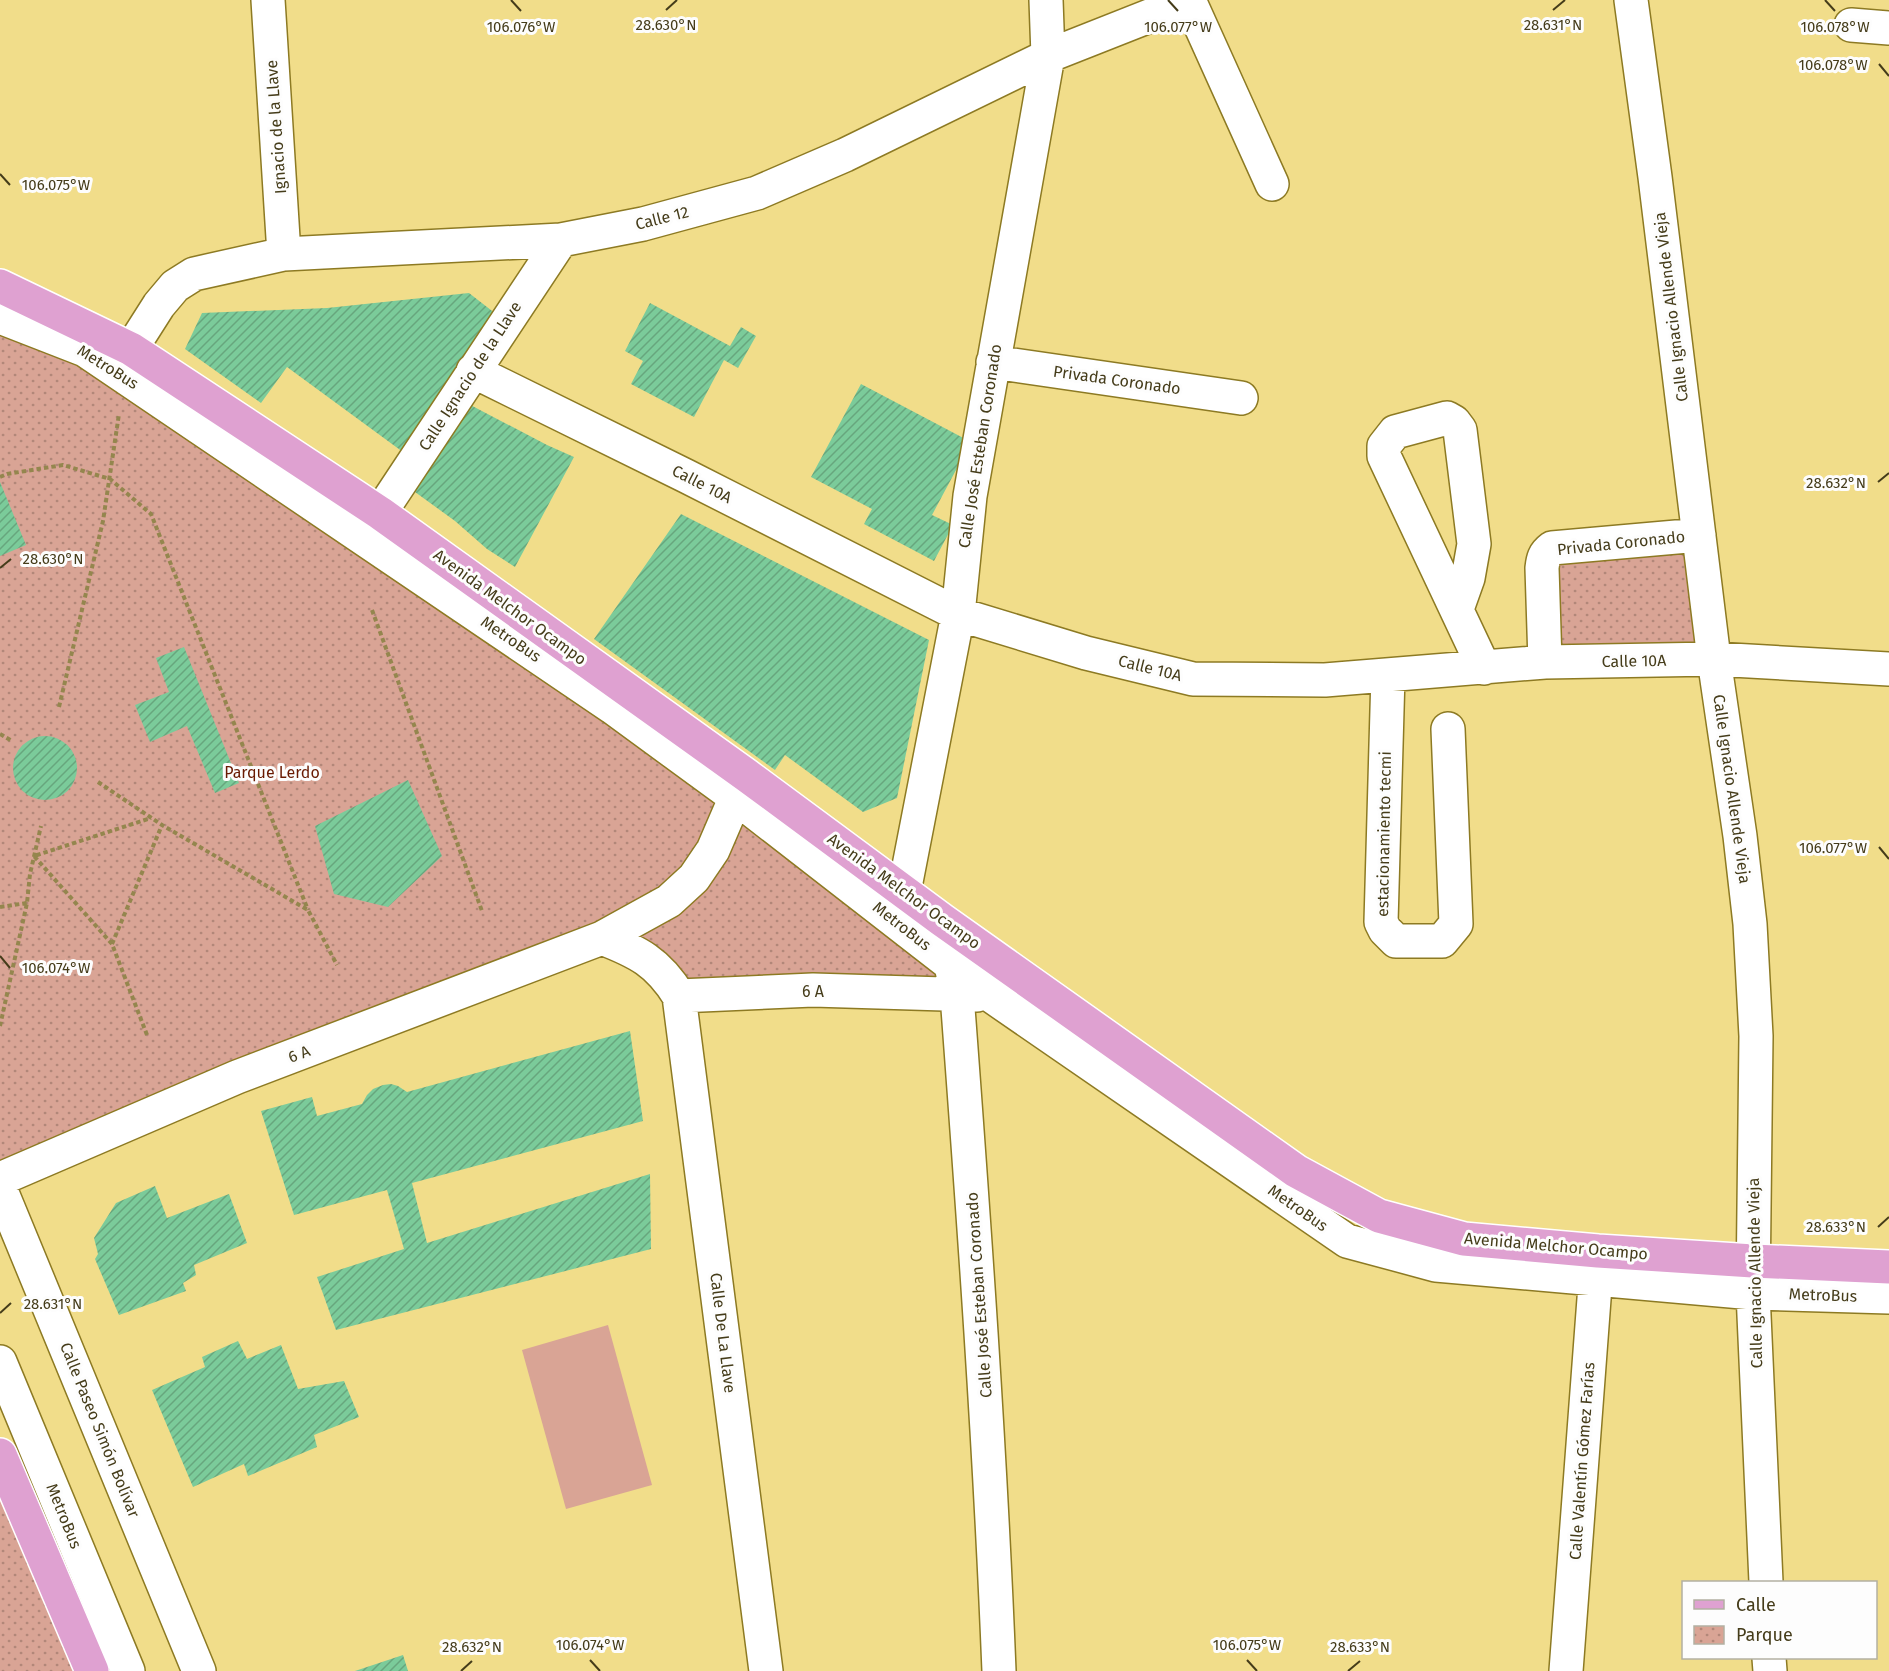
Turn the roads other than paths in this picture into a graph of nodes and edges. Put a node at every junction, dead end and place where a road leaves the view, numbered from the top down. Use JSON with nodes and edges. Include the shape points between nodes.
{"nodes":[{"id":1,"x":268,"y":0,"type":"edge"},
{"id":2,"x":1046,"y":0,"type":"edge"},
{"id":3,"x":1190,"y":0,"type":"edge"},
{"id":4,"x":1630,"y":0,"type":"edge"},
{"id":5,"x":1851,"y":25,"type":"dead end"},
{"id":6,"x":1889,"y":28,"type":"edge"},
{"id":7,"x":1048,"y":56,"type":"junction"},
{"id":8,"x":1272,"y":184,"type":"dead end"},
{"id":9,"x":561,"y":240,"type":"junction"},
{"id":10,"x":284,"y":254,"type":"junction"},
{"id":11,"x":0,"y":286,"type":"edge"},
{"id":12,"x":0,"y":317,"type":"edge"},
{"id":13,"x":131,"y":349,"type":"junction"},
{"id":14,"x":993,"y":362,"type":"junction"},
{"id":15,"x":473,"y":371,"type":"junction"},
{"id":16,"x":1241,"y":398,"type":"dead end"},
{"id":17,"x":380,"y":513,"type":"junction"},
{"id":18,"x":1699,"y":535,"type":"junction"},
{"id":19,"x":1457,"y":609,"type":"junction"},
{"id":20,"x":957,"y":614,"type":"junction"},
{"id":21,"x":1714,"y":659,"type":"junction"},
{"id":22,"x":1545,"y":662,"type":"junction"},
{"id":23,"x":1484,"y":668,"type":"junction"},
{"id":24,"x":1889,"y":669,"type":"edge"},
{"id":25,"x":1388,"y":675,"type":"junction"},
{"id":26,"x":1448,"y":729,"type":"dead end"},
{"id":27,"x":740,"y":786,"type":"junction"},
{"id":28,"x":904,"y":892,"type":"junction"},
{"id":29,"x":942,"y":920,"type":"junction"},
{"id":30,"x":602,"y":938,"type":"junction"},
{"id":31,"x":950,"y":963,"type":"junction"},
{"id":32,"x":1047,"y":994,"type":"junction"},
{"id":33,"x":990,"y":995,"type":"junction"},
{"id":34,"x":679,"y":996,"type":"junction"},
{"id":35,"x":957,"y":996,"type":"junction"},
{"id":36,"x":0,"y":1179,"type":"edge"},
{"id":37,"x":0,"y":1188,"type":"edge"},
{"id":38,"x":1754,"y":1261,"type":"junction"},
{"id":39,"x":1597,"y":1265,"type":"junction"},
{"id":40,"x":1889,"y":1267,"type":"edge"},
{"id":41,"x":1753,"y":1293,"type":"junction"},
{"id":42,"x":1889,"y":1298,"type":"edge"},
{"id":43,"x":0,"y":1362,"type":"edge"},
{"id":44,"x":2,"y":1463,"type":"edge"},
{"id":45,"x":1766,"y":1581,"type":"edge"},
{"id":46,"x":92,"y":1671,"type":"edge"},
{"id":47,"x":128,"y":1671,"type":"edge"},
{"id":48,"x":199,"y":1671,"type":"edge"},
{"id":49,"x":766,"y":1671,"type":"edge"},
{"id":50,"x":999,"y":1671,"type":"edge"},
{"id":51,"x":1566,"y":1671,"type":"edge"}],
"edges":[{"from":1,"to":10,"type":"street","name":"Ignacio de la Llave"},
{"from":2,"to":7,"type":"street","name":"Calle José Esteban Coronado"},
{"from":3,"to":7,"type":"street","name":"Calle 12"},
{"from":3,"to":8,"type":"street"},
{"from":4,"to":18,"type":"street","name":"Calle Ignacio Allende Vieja"},
{"from":5,"to":6,"type":"street"},
{"from":7,"to":9,"type":"street","name":"Calle 12","via":[[845,155],[757,193],[643,224]]},
{"from":7,"to":14,"type":"street","name":"Calle José Esteban Coronado"},
{"from":9,"to":10,"type":"street","name":"Calle 12"},
{"from":9,"to":15,"type":"street","name":"Calle Ignacio de la Llave"},
{"from":10,"to":13,"type":"street","name":"Calle 12","via":[[194,274],[175,286],[159,305]]},
{"from":11,"to":13,"type":"main road","name":"Avenida Melchor Ocampo"},
{"from":12,"to":27,"type":"street","name":"MetroBus","via":[[85,350],[602,700]]},
{"from":13,"to":17,"type":"main road","name":"Avenida Melchor Ocampo"},
{"from":14,"to":16,"type":"street","name":"Privada Coronado"},
{"from":14,"to":20,"type":"street","name":"Calle José Esteban Coronado","via":[[970,496]]},
{"from":15,"to":17,"type":"street","name":"Calle Ignacio de la Llave"},
{"from":15,"to":20,"type":"street","name":"Calle 10A"},
{"from":17,"to":27,"type":"main road","name":"Avenida Melchor Ocampo"},
{"from":18,"to":21,"type":"street","name":"Calle Ignacio Allende Vieja"},
{"from":18,"to":22,"type":"street","name":"Privada Coronado","via":[[1552,548],[1546,552],[1542,568]]},
{"from":19,"to":19,"type":"street","via":[[1474,544],[1460,430],[1447,418],[1395,432],[1384,446],[1384,456]]},
{"from":19,"to":23,"type":"street"},
{"from":20,"to":25,"type":"street","name":"Calle 10A","via":[[1086,653],[1193,679],[1325,680]]},
{"from":20,"to":28,"type":"street","name":"Calle José Esteban Coronado"},
{"from":21,"to":22,"type":"street","name":"Calle 10A"},
{"from":21,"to":24,"type":"street","name":"Calle 10A"},
{"from":21,"to":38,"type":"street","name":"Calle Ignacio Allende Vieja","via":[[1750,924],[1756,1036]]},
{"from":22,"to":23,"type":"street","name":"Calle 10A"},
{"from":23,"to":25,"type":"street","name":"Calle 10A"},
{"from":25,"to":26,"type":"street","name":"estacionamiento tecmi","via":[[1381,922],[1396,941],[1442,941],[1456,924]]},
{"from":27,"to":28,"type":"main road","name":"Avenida Melchor Ocampo"},
{"from":27,"to":30,"type":"street","name":"6 A","via":[[713,850],[694,878],[669,901]]},
{"from":27,"to":31,"type":"street","name":"MetroBus"},
{"from":28,"to":29,"type":"main road","name":"Avenida Melchor Ocampo"},
{"from":29,"to":31,"type":"street","name":"Calle José Esteban Coronado"},
{"from":29,"to":32,"type":"main road","name":"Avenida Melchor Ocampo"},
{"from":30,"to":34,"type":"street","via":[[635,951],[655,965]]},
{"from":30,"to":36,"type":"street","name":"6 A","via":[[237,1077]]},
{"from":31,"to":33,"type":"street","name":"MetroBus"},
{"from":31,"to":35,"type":"street","name":"Calle José Esteban Coronado"},
{"from":32,"to":33,"type":"street","name":"6 A"},
{"from":32,"to":39,"type":"main road","name":"Avenida Melchor Ocampo","via":[[1296,1171],[1379,1216],[1464,1239]]},
{"from":33,"to":35,"type":"street","name":"6 A"},
{"from":33,"to":39,"type":"street","name":"MetroBus","via":[[1347,1241],[1436,1265]]},
{"from":34,"to":35,"type":"street","name":"6 A","via":[[813,990]]},
{"from":34,"to":49,"type":"street","name":"Calle De La Llave"},
{"from":35,"to":50,"type":"street","name":"Calle José Esteban Coronado","via":[[980,1299]]},
{"from":37,"to":48,"type":"street","name":"Calle Paseo Simón Bolívar"},
{"from":38,"to":39,"type":"main road","name":"Avenida Melchor Ocampo"},
{"from":38,"to":40,"type":"main road","name":"Avenida Melchor Ocampo"},
{"from":38,"to":41,"type":"street","name":"Calle Ignacio Allende Vieja"},
{"from":39,"to":41,"type":"street","name":"MetroBus"},
{"from":39,"to":51,"type":"street","name":"Calle Valentín Gómez Farías"},
{"from":41,"to":42,"type":"street","name":"MetroBus"},
{"from":41,"to":45,"type":"street","name":"Calle Ignacio Allende Vieja"},
{"from":43,"to":47,"type":"street","name":"MetroBus"},
{"from":44,"to":46,"type":"main road"}]}
